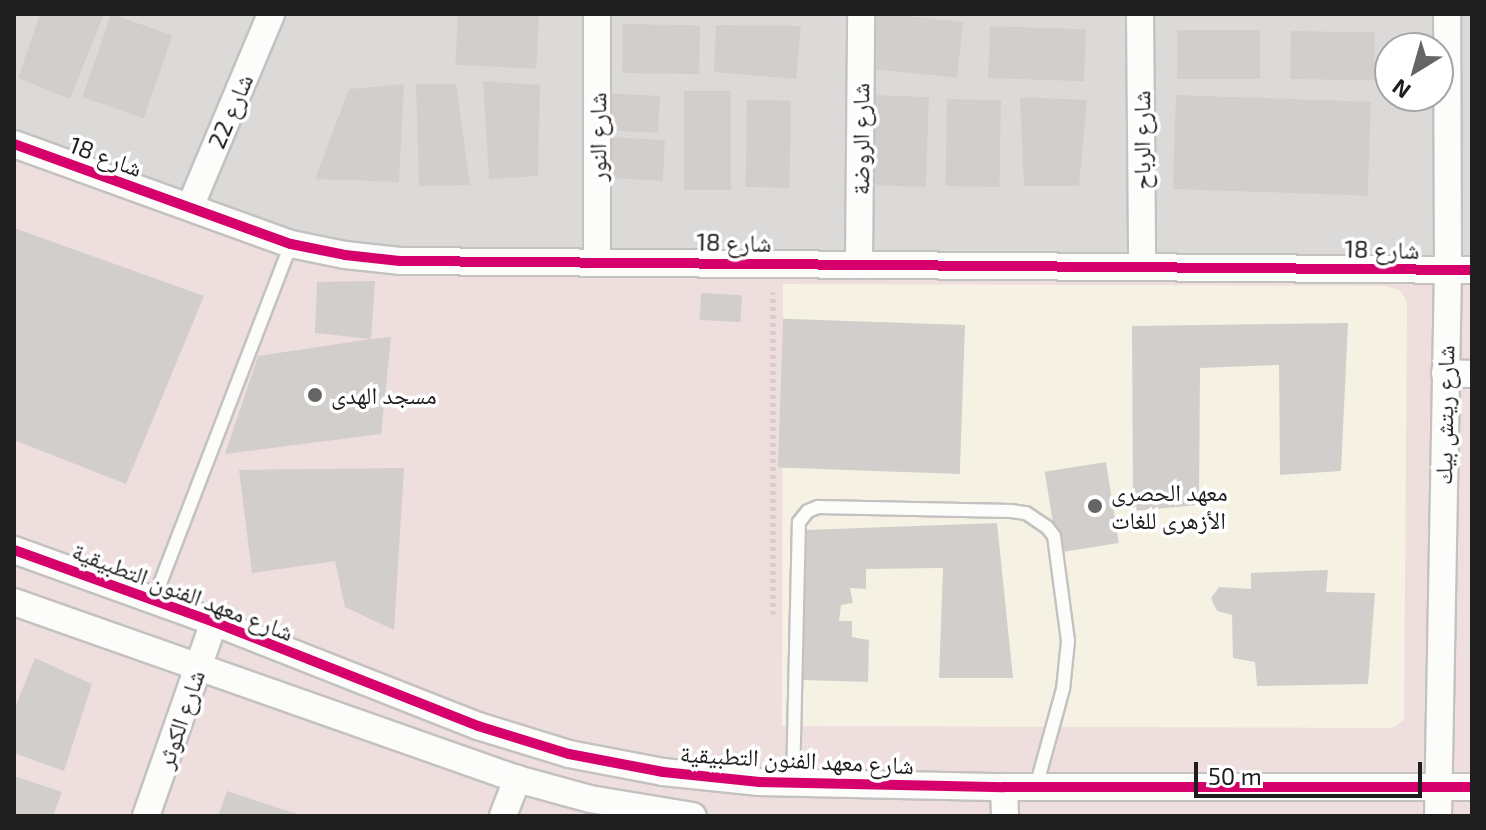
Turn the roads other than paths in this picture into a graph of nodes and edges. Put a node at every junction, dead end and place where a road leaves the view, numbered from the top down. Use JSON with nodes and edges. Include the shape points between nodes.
{"nodes":[{"id":1,"x":271,"y":14,"type":"edge"},
{"id":2,"x":597,"y":14,"type":"edge"},
{"id":3,"x":861,"y":14,"type":"edge"},
{"id":4,"x":1140,"y":14,"type":"edge"},
{"id":5,"x":1447,"y":14,"type":"edge"},
{"id":6,"x":14,"y":144,"type":"edge"},
{"id":7,"x":190,"y":207,"type":"junction"},
{"id":8,"x":291,"y":244,"type":"junction"},
{"id":9,"x":597,"y":261,"type":"junction"},
{"id":10,"x":859,"y":264,"type":"junction"},
{"id":11,"x":1142,"y":267,"type":"junction"},
{"id":12,"x":1460,"y":270,"type":"edge"},
{"id":13,"x":1445,"y":373,"type":"junction"},
{"id":14,"x":1472,"y":374,"type":"edge"},
{"id":15,"x":14,"y":550,"type":"edge"},
{"id":16,"x":154,"y":599,"type":"junction"},
{"id":17,"x":14,"y":602,"type":"edge"},
{"id":18,"x":214,"y":622,"type":"junction"},
{"id":19,"x":198,"y":666,"type":"junction"},
{"id":20,"x":517,"y":779,"type":"junction"},
{"id":21,"x":793,"y":783,"type":"junction"},
{"id":22,"x":1004,"y":787,"type":"junction"},
{"id":23,"x":1036,"y":787,"type":"junction"},
{"id":24,"x":1438,"y":787,"type":"junction"},
{"id":25,"x":1472,"y":787,"type":"edge"},
{"id":26,"x":146,"y":816,"type":"edge"},
{"id":27,"x":503,"y":816,"type":"edge"},
{"id":28,"x":693,"y":816,"type":"edge"},
{"id":29,"x":1005,"y":816,"type":"edge"},
{"id":30,"x":1438,"y":816,"type":"edge"}],
"edges":[{"from":1,"to":7,"type":"street","name":"شارع 22"},
{"from":2,"to":9,"type":"street","name":"شارع النور"},
{"from":3,"to":10,"type":"street","name":"شارع الروضة"},
{"from":4,"to":11,"type":"street","name":"شارع الرباح"},
{"from":5,"to":12,"type":"street","name":"شارع ريتش بيك"},
{"from":6,"to":7,"type":"street","name":"شارع 18"},
{"from":7,"to":8,"type":"street","name":"شارع 18"},
{"from":8,"to":9,"type":"street","name":"شارع 18","via":[[400,261]]},
{"from":8,"to":16,"type":"lane"},
{"from":9,"to":10,"type":"street","name":"شارع 18"},
{"from":10,"to":11,"type":"street","name":"شارع 18"},
{"from":11,"to":12,"type":"street","name":"شارع 18"},
{"from":12,"to":13,"type":"street","name":"شارع ريتش بيك"},
{"from":13,"to":14,"type":"street"},
{"from":13,"to":24,"type":"street","name":"شارع ريتش بيك"},
{"from":15,"to":16,"type":"street","name":"شارع معهد الفنون التطبيقية"},
{"from":16,"to":18,"type":"street","name":"شارع معهد الفنون التطبيقية"},
{"from":17,"to":19,"type":"street"},
{"from":18,"to":19,"type":"street","name":"شارع الكوثر"},
{"from":18,"to":21,"type":"street","name":"شارع معهد الفنون التطبيقية","via":[[386,692],[569,754],[663,772]]},
{"from":19,"to":20,"type":"street"},
{"from":19,"to":26,"type":"street","name":"شارع الكوثر"},
{"from":20,"to":27,"type":"street"},
{"from":20,"to":28,"type":"street","via":[[590,799]]},
{"from":21,"to":22,"type":"street","name":"شارع معهد الفنون التطبيقية"},
{"from":21,"to":23,"type":"lane","via":[[799,522],[818,507],[843,507],[1011,511],[1039,520],[1054,536],[1068,641],[1063,689]]},
{"from":22,"to":23,"type":"street","name":"شارع معهد الفنون التطبيقية"},
{"from":22,"to":29,"type":"street"},
{"from":23,"to":24,"type":"street","name":"شارع معهد الفنون التطبيقية"},
{"from":24,"to":25,"type":"street","name":"شارع معهد الفنون التطبيقية"},
{"from":24,"to":30,"type":"street","name":"شارع ريتش بيك"}]}
